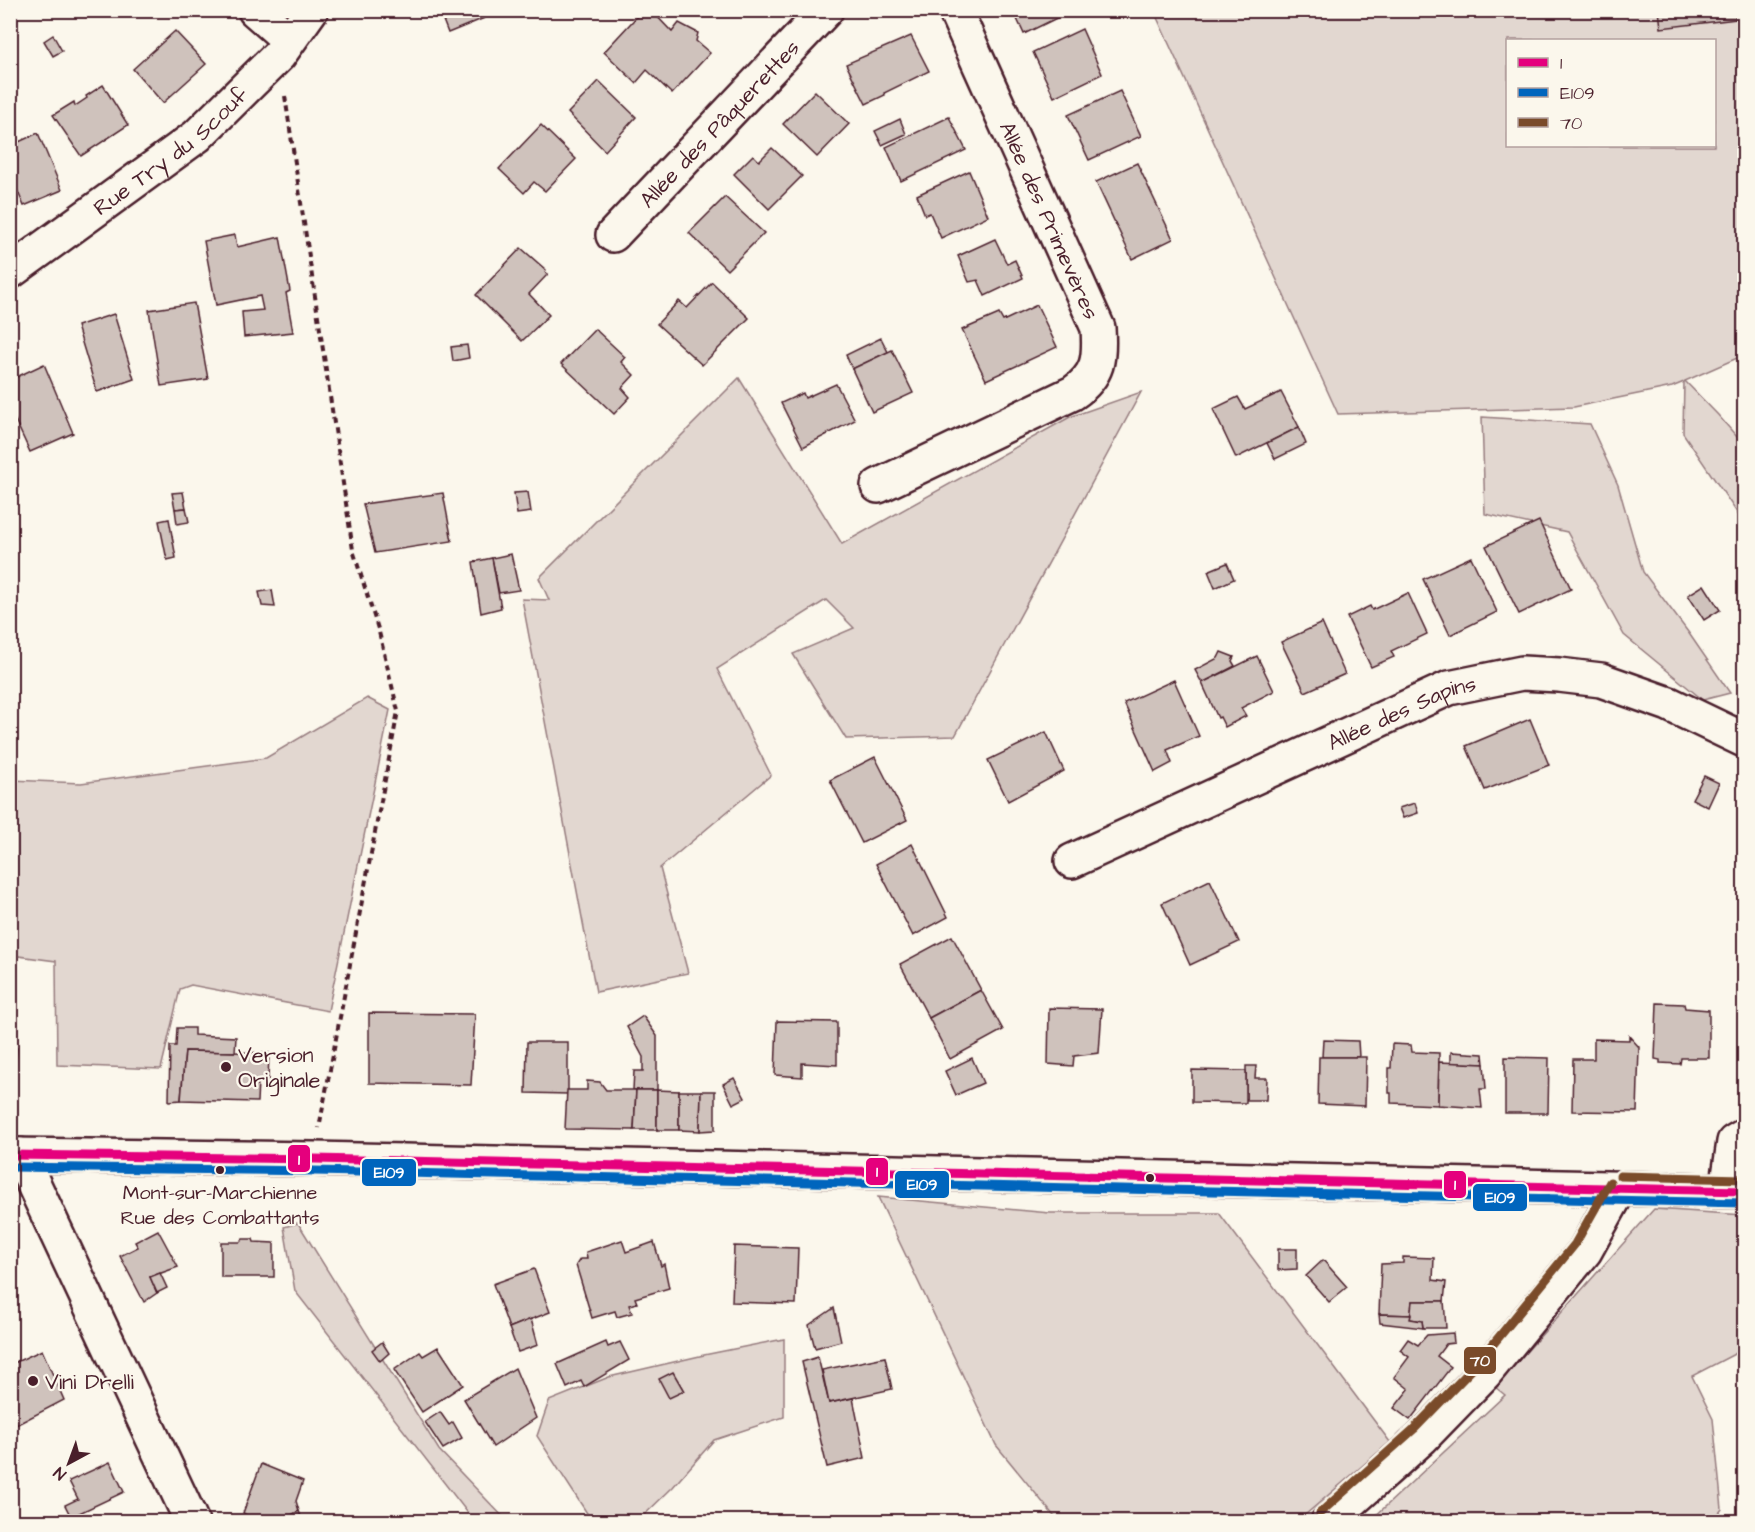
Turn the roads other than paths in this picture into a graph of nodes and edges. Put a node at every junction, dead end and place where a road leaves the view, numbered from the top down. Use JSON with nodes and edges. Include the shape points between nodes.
{"nodes":[{"id":1,"x":255,"y":10,"type":"edge"},
{"id":2,"x":311,"y":10,"type":"edge"},
{"id":3,"x":826,"y":10,"type":"edge"},
{"id":4,"x":955,"y":10,"type":"edge"},
{"id":5,"x":284,"y":47,"type":"junction"},
{"id":6,"x":613,"y":235,"type":"dead end"},
{"id":7,"x":10,"y":272,"type":"edge"},
{"id":8,"x":878,"y":486,"type":"dead end"},
{"id":9,"x":1744,"y":740,"type":"edge"},
{"id":10,"x":1072,"y":861,"type":"dead end"},
{"id":11,"x":1744,"y":1136,"type":"edge"},
{"id":12,"x":15,"y":1155,"type":"edge"},
{"id":13,"x":1620,"y":1188,"type":"junction"},
{"id":14,"x":1736,"y":1191,"type":"edge"},
{"id":15,"x":192,"y":1521,"type":"edge"},
{"id":16,"x":1328,"y":1521,"type":"edge"}],
"edges":[{"from":1,"to":5,"type":"street"},
{"from":2,"to":5,"type":"street","name":"Rue Try du Scouf"},
{"from":3,"to":6,"type":"street","name":"Allée des Pâquerettes"},
{"from":4,"to":8,"type":"street","name":"Allée des Primevères","via":[[1098,328],[1100,350],[1086,384],[1073,393]]},
{"from":5,"to":7,"type":"street","name":"Rue Try du Scouf","via":[[197,136]]},
{"from":9,"to":10,"type":"street","name":"Allée des Sapins","via":[[1670,704],[1601,680],[1522,673],[1449,688]]},
{"from":11,"to":14,"type":"street","via":[[1734,1142]]},
{"from":12,"to":13,"type":"street"},
{"from":12,"to":15,"type":"street"},
{"from":13,"to":14,"type":"street"},
{"from":13,"to":16,"type":"street","via":[[1585,1251],[1485,1373],[1422,1438]]}]}
